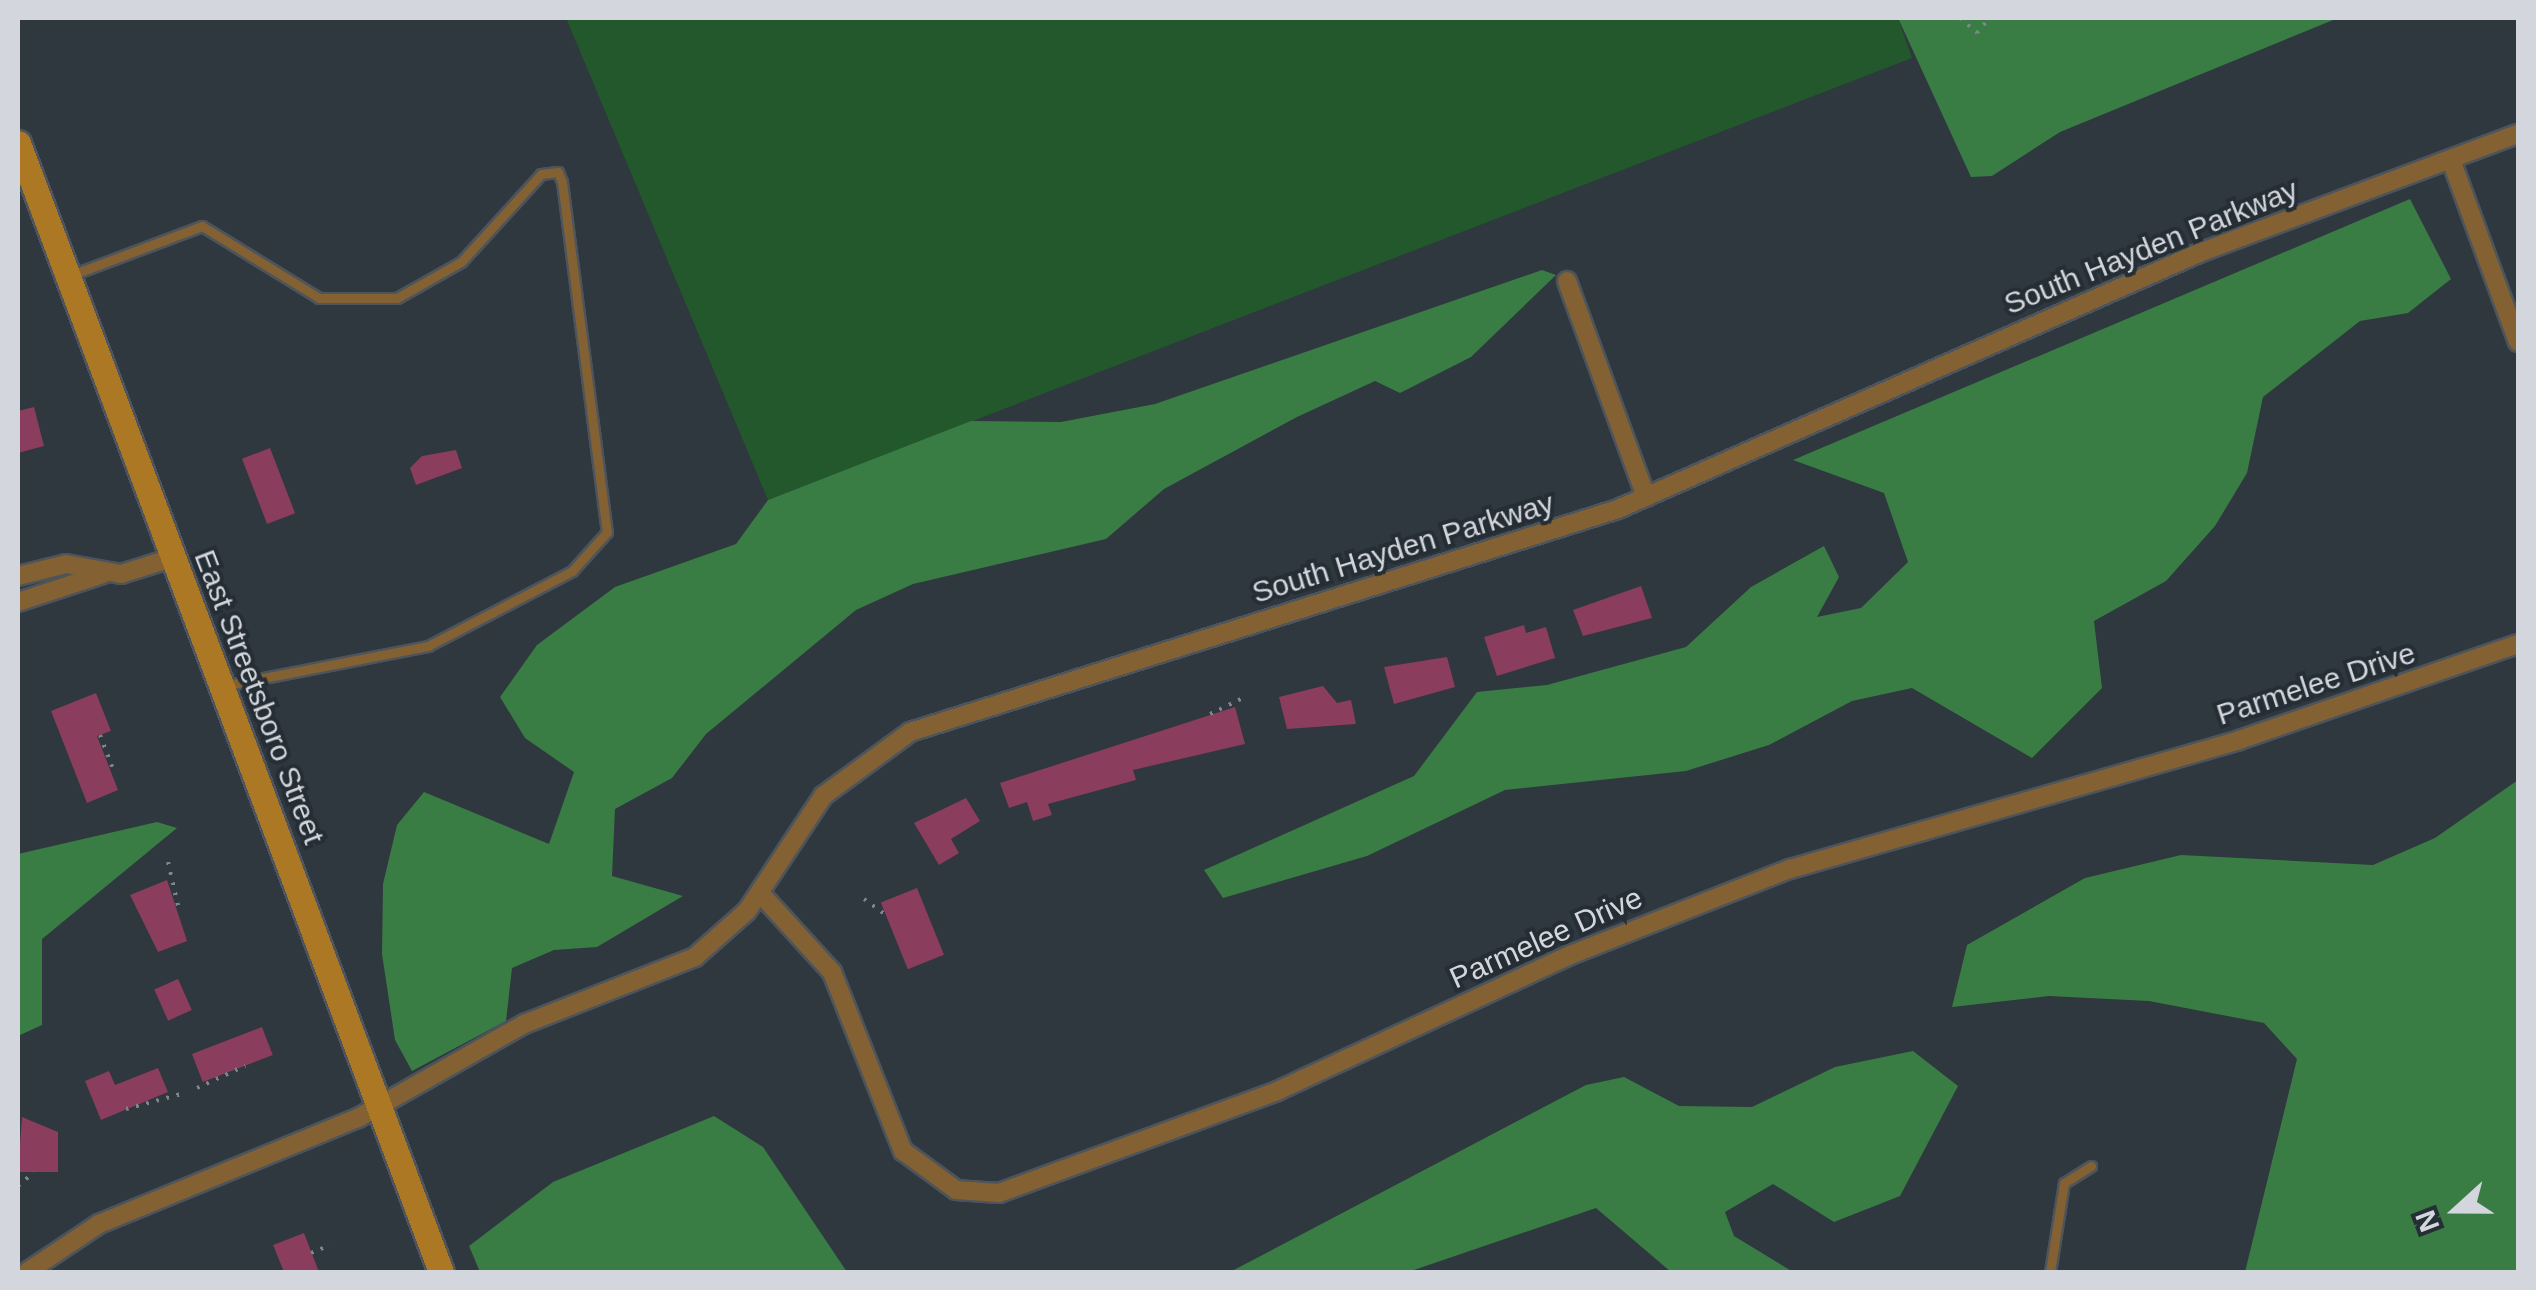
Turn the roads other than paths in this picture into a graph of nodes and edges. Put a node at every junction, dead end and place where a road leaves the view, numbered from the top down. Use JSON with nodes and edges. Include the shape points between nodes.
{"nodes":[{"id":1,"x":2518,"y":134,"type":"edge"},
{"id":2,"x":18,"y":144,"type":"edge"},
{"id":3,"x":2451,"y":160,"type":"junction"},
{"id":4,"x":67,"y":276,"type":"junction"},
{"id":5,"x":1566,"y":281,"type":"dead end"},
{"id":6,"x":2518,"y":342,"type":"edge"},
{"id":7,"x":1646,"y":497,"type":"junction"},
{"id":8,"x":172,"y":558,"type":"junction"},
{"id":9,"x":103,"y":574,"type":"junction"},
{"id":10,"x":18,"y":576,"type":"edge"},
{"id":11,"x":18,"y":602,"type":"edge"},
{"id":12,"x":2518,"y":644,"type":"edge"},
{"id":13,"x":220,"y":687,"type":"junction"},
{"id":14,"x":760,"y":893,"type":"junction"},
{"id":15,"x":378,"y":1106,"type":"junction"},
{"id":16,"x":2092,"y":1166,"type":"dead end"},
{"id":17,"x":26,"y":1266,"type":"edge"},
{"id":18,"x":440,"y":1272,"type":"edge"},
{"id":19,"x":2050,"y":1272,"type":"edge"}],
"edges":[{"from":1,"to":3,"type":"street","name":"South Hayden Parkway"},
{"from":2,"to":4,"type":"main road","name":"East Streetsboro Street"},
{"from":3,"to":6,"type":"street"},
{"from":3,"to":7,"type":"street","name":"South Hayden Parkway","via":[[2200,253]]},
{"from":4,"to":8,"type":"main road","name":"East Streetsboro Street"},
{"from":4,"to":13,"type":"lane","via":[[202,226],[319,298],[397,298],[461,262],[541,174],[558,172],[562,182],[607,532],[572,570],[428,646]]},
{"from":5,"to":7,"type":"street"},
{"from":7,"to":14,"type":"street","name":"South Hayden Parkway","via":[[910,732],[823,796]]},
{"from":8,"to":9,"type":"street"},
{"from":8,"to":13,"type":"main road","name":"East Streetsboro Street"},
{"from":9,"to":10,"type":"street","via":[[66,564]]},
{"from":9,"to":11,"type":"street"},
{"from":12,"to":14,"type":"street","name":"Parmelee Drive","via":[[2239,740],[1757,882],[1570,955],[1277,1091],[1000,1194],[956,1190],[903,1150],[832,972]]},
{"from":13,"to":15,"type":"main road","name":"East Streetsboro Street"},
{"from":14,"to":15,"type":"street","name":"South Hayden Parkway","via":[[695,957],[524,1024]]},
{"from":15,"to":17,"type":"street","name":"South Hayden Parkway","via":[[98,1224]]},
{"from":15,"to":18,"type":"main road","name":"East Streetsboro Street"},
{"from":16,"to":19,"type":"lane","via":[[2064,1182]]}]}
